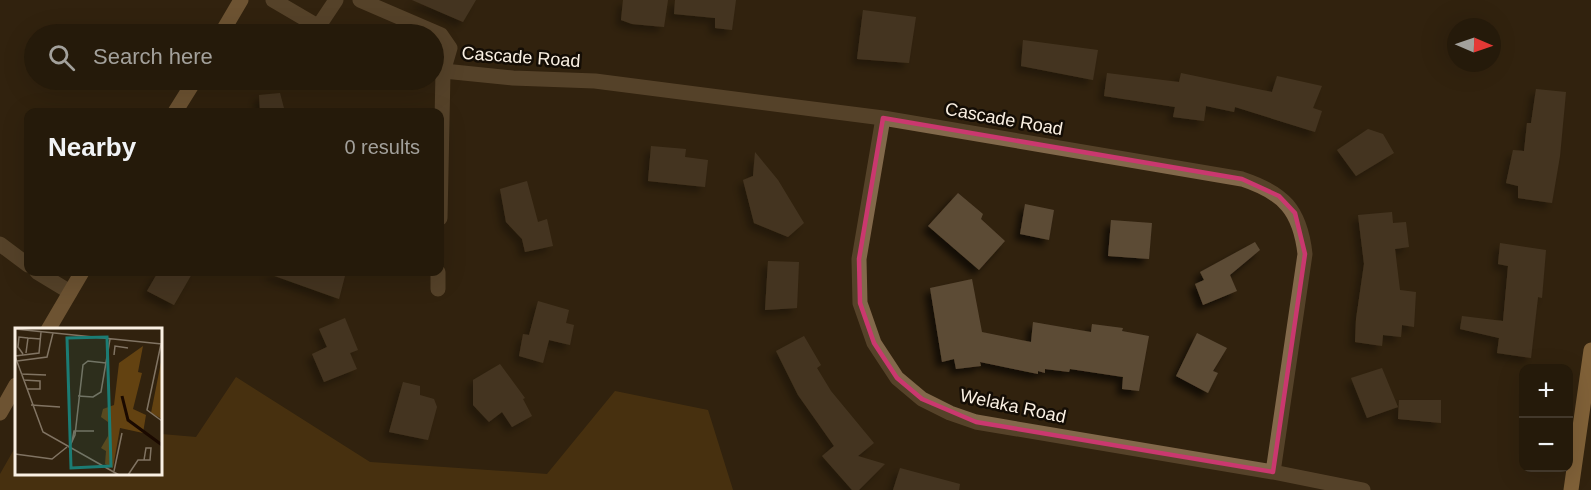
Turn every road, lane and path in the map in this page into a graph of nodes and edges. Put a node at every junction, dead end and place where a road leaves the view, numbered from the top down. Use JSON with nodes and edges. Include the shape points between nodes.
{"nodes":[{"id":1,"x":242,"y":0,"type":"edge"},
{"id":2,"x":273,"y":0,"type":"edge"},
{"id":3,"x":336,"y":0,"type":"edge"},
{"id":4,"x":360,"y":0,"type":"edge"},
{"id":5,"x":227,"y":24,"type":"edge"},
{"id":6,"x":312,"y":24,"type":"edge"},
{"id":7,"x":327,"y":24,"type":"edge"},
{"id":8,"x":416,"y":24,"type":"edge"},
{"id":9,"x":444,"y":39,"type":"edge"},
{"id":10,"x":444,"y":60,"type":"edge"},
{"id":11,"x":444,"y":72,"type":"edge"},
{"id":12,"x":189,"y":90,"type":"edge"},
{"id":13,"x":438,"y":90,"type":"edge"},
{"id":14,"x":178,"y":108,"type":"edge"},
{"id":15,"x":439,"y":108,"type":"edge"},
{"id":16,"x":883,"y":118,"type":"junction"},
{"id":17,"x":0,"y":244,"type":"edge"},
{"id":18,"x":24,"y":262,"type":"edge"},
{"id":19,"x":44,"y":276,"type":"edge"},
{"id":20,"x":80,"y":276,"type":"edge"},
{"id":21,"x":438,"y":276,"type":"edge"},
{"id":22,"x":438,"y":289,"type":"dead end"},
{"id":23,"x":70,"y":292,"type":"junction"},
{"id":24,"x":49,"y":328,"type":"edge"},
{"id":25,"x":1591,"y":356,"type":"edge"},
{"id":26,"x":15,"y":387,"type":"edge"},
{"id":27,"x":0,"y":413,"type":"edge"},
{"id":28,"x":1273,"y":472,"type":"junction"},
{"id":29,"x":1363,"y":490,"type":"edge"},
{"id":30,"x":1571,"y":490,"type":"edge"}],
"edges":[{"from":1,"to":5,"type":"main road"},
{"from":2,"to":6,"type":"street"},
{"from":3,"to":7,"type":"street"},
{"from":4,"to":8,"type":"street"},
{"from":9,"to":10,"type":"street","via":[[450,48]]},
{"from":11,"to":16,"type":"street","name":"Cascade Road","via":[[595,81]]},
{"from":12,"to":14,"type":"main road"},
{"from":13,"to":15,"type":"street"},
{"from":16,"to":28,"type":"street","name":"Welaka Road","via":[[859,259],[860,303],[874,343],[897,378],[922,399],[976,422]]},
{"from":16,"to":28,"type":"street","name":"Cascade Road","via":[[1242,179],[1279,196],[1295,213],[1303,233],[1305,254]]},
{"from":17,"to":18,"type":"street"},
{"from":19,"to":23,"type":"street"},
{"from":20,"to":23,"type":"main road"},
{"from":21,"to":22,"type":"street"},
{"from":23,"to":24,"type":"main road"},
{"from":25,"to":30,"type":"main road"},
{"from":26,"to":27,"type":"main road"},
{"from":28,"to":29,"type":"street","name":"Welaka Road"}]}
